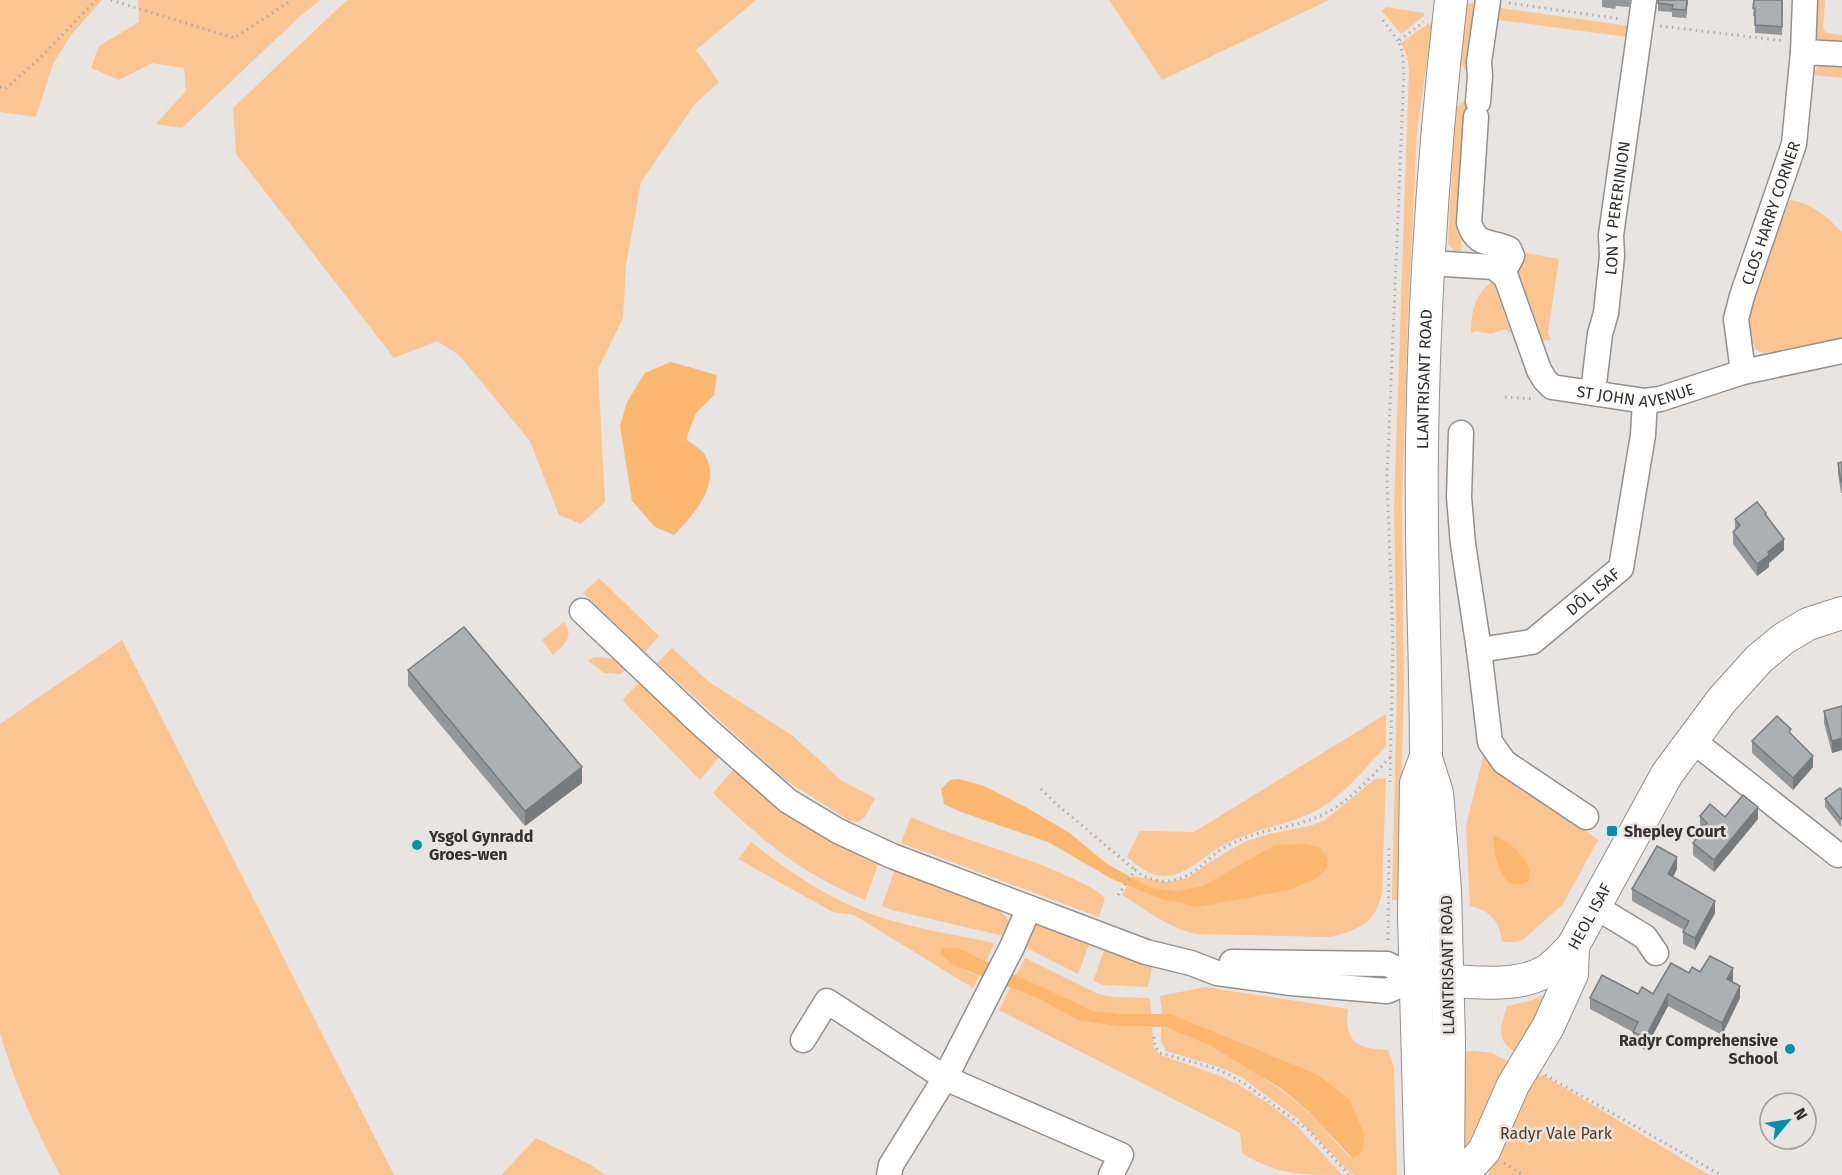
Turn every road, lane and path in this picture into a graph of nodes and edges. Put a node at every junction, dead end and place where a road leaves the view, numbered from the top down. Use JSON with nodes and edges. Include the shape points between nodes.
{"nodes":[{"id":1,"x":96,"y":0,"type":"edge"},
{"id":2,"x":111,"y":0,"type":"edge"},
{"id":3,"x":292,"y":0,"type":"edge"},
{"id":4,"x":1451,"y":0,"type":"edge"},
{"id":5,"x":1488,"y":0,"type":"edge"},
{"id":6,"x":1805,"y":0,"type":"edge"},
{"id":7,"x":1642,"y":11,"type":"edge"},
{"id":8,"x":1383,"y":20,"type":"dead end"},
{"id":9,"x":1425,"y":21,"type":"dead end"},
{"id":10,"x":1398,"y":41,"type":"junction"},
{"id":11,"x":1803,"y":52,"type":"junction"},
{"id":12,"x":1842,"y":54,"type":"edge"},
{"id":13,"x":1442,"y":84,"type":"junction"},
{"id":14,"x":0,"y":87,"type":"edge"},
{"id":15,"x":1478,"y":102,"type":"junction"},
{"id":16,"x":1429,"y":263,"type":"junction"},
{"id":17,"x":1503,"y":273,"type":"junction"},
{"id":18,"x":1842,"y":351,"type":"edge"},
{"id":19,"x":1743,"y":372,"type":"junction"},
{"id":20,"x":1593,"y":392,"type":"junction"},
{"id":21,"x":1505,"y":397,"type":"dead end"},
{"id":22,"x":1535,"y":399,"type":"dead end"},
{"id":23,"x":1645,"y":401,"type":"junction"},
{"id":24,"x":1461,"y":433,"type":"dead end"},
{"id":25,"x":582,"y":611,"type":"dead end"},
{"id":26,"x":1842,"y":613,"type":"edge"},
{"id":27,"x":1479,"y":650,"type":"junction"},
{"id":28,"x":1692,"y":740,"type":"junction"},
{"id":29,"x":1426,"y":758,"type":"junction"},
{"id":30,"x":1041,"y":789,"type":"dead end"},
{"id":31,"x":1586,"y":817,"type":"dead end"},
{"id":32,"x":1838,"y":855,"type":"dead end"},
{"id":33,"x":1135,"y":870,"type":"junction"},
{"id":34,"x":1118,"y":895,"type":"dead end"},
{"id":35,"x":1596,"y":907,"type":"junction"},
{"id":36,"x":1029,"y":908,"type":"junction"},
{"id":37,"x":1573,"y":946,"type":"junction"},
{"id":38,"x":1656,"y":953,"type":"dead end"},
{"id":39,"x":1417,"y":978,"type":"junction"},
{"id":40,"x":1447,"y":980,"type":"junction"},
{"id":41,"x":1154,"y":1037,"type":"dead end"},
{"id":42,"x":803,"y":1040,"type":"dead end"},
{"id":43,"x":1539,"y":1071,"type":"dead end"},
{"id":44,"x":945,"y":1078,"type":"junction"},
{"id":45,"x":1498,"y":1160,"type":"dead end"},
{"id":46,"x":890,"y":1175,"type":"edge"},
{"id":47,"x":1111,"y":1175,"type":"edge"},
{"id":48,"x":1349,"y":1175,"type":"edge"},
{"id":49,"x":1421,"y":1175,"type":"edge"},
{"id":50,"x":1448,"y":1175,"type":"edge"},
{"id":51,"x":1462,"y":1175,"type":"edge"},
{"id":52,"x":1523,"y":1175,"type":"edge"},
{"id":53,"x":1721,"y":1175,"type":"edge"}],
"edges":[{"from":1,"to":14,"type":"path","via":[[5,89]]},
{"from":2,"to":3,"type":"path","via":[[234,38]]},
{"from":4,"to":13,"type":"main road","name":"LLANTRISANT ROAD"},
{"from":5,"to":15,"type":"street","name":"ST JOHN AVENUE"},
{"from":6,"to":11,"type":"street","name":"CLOS HARRY CORNER"},
{"from":7,"to":20,"type":"street","name":"LON Y PERERINION"},
{"from":8,"to":10,"type":"path"},
{"from":9,"to":10,"type":"path"},
{"from":10,"to":33,"type":"path","via":[[1404,84],[1387,479],[1393,642],[1391,757],[1340,805],[1240,840],[1187,876],[1156,881]]},
{"from":11,"to":12,"type":"street"},
{"from":11,"to":19,"type":"street","name":"CLOS HARRY CORNER","via":[[1791,158],[1738,309]]},
{"from":13,"to":15,"type":"street"},
{"from":13,"to":16,"type":"main road","name":"LLANTRISANT ROAD"},
{"from":15,"to":17,"type":"street","name":"ST JOHN AVENUE","via":[[1468,223],[1480,241],[1509,249],[1512,256]]},
{"from":16,"to":17,"type":"street","via":[[1494,267]]},
{"from":16,"to":29,"type":"main road","name":"LLANTRISANT ROAD","via":[[1422,444]]},
{"from":17,"to":20,"type":"street","name":"ST JOHN AVENUE","via":[[1545,380],[1552,387]]},
{"from":18,"to":19,"type":"street","name":"ST JOHN AVENUE"},
{"from":19,"to":23,"type":"street","name":"ST JOHN AVENUE"},
{"from":20,"to":23,"type":"street","name":"ST JOHN AVENUE"},
{"from":21,"to":22,"type":"path"},
{"from":23,"to":27,"type":"street","name":"DÔL ISAF","via":[[1621,568],[1532,642]]},
{"from":24,"to":27,"type":"street","via":[[1463,544]]},
{"from":25,"to":36,"type":"street","via":[[788,801],[838,831],[892,856]]},
{"from":26,"to":28,"type":"main road","name":"HEOL ISAF","via":[[1808,624],[1772,648],[1735,685]]},
{"from":27,"to":31,"type":"street","via":[[1490,742],[1504,762]]},
{"from":28,"to":32,"type":"street"},
{"from":28,"to":35,"type":"main road","name":"HEOL ISAF","via":[[1667,774]]},
{"from":29,"to":39,"type":"main road","name":"LLANTRISANT ROAD","via":[[1416,783]]},
{"from":29,"to":40,"type":"main road","name":"LLANTRISANT ROAD","via":[[1437,793],[1446,890]]},
{"from":30,"to":33,"type":"path"},
{"from":33,"to":34,"type":"path"},
{"from":35,"to":37,"type":"main road","name":"HEOL ISAF"},
{"from":35,"to":38,"type":"street","via":[[1646,937]]},
{"from":36,"to":39,"type":"street","via":[[1146,952],[1191,963],[1387,964]]},
{"from":36,"to":44,"type":"street"},
{"from":37,"to":40,"type":"main road","name":"HEOL ISAF","via":[[1544,972],[1527,979],[1498,983]]},
{"from":37,"to":51,"type":"main road","via":[[1572,974],[1548,1028],[1513,1085],[1484,1151]]},
{"from":39,"to":40,"type":"main road","name":"HEOL ISAF"},
{"from":39,"to":49,"type":"main road","name":"LLANTRISANT ROAD"},
{"from":40,"to":50,"type":"main road","name":"LLANTRISANT ROAD"},
{"from":41,"to":48,"type":"path","via":[[1160,1053],[1228,1074],[1279,1107],[1308,1130]]},
{"from":42,"to":44,"type":"street","via":[[827,1001]]},
{"from":43,"to":53,"type":"path"},
{"from":44,"to":46,"type":"street","via":[[891,1165]]},
{"from":44,"to":47,"type":"street","via":[[1121,1155]]},
{"from":45,"to":52,"type":"path"}]}
